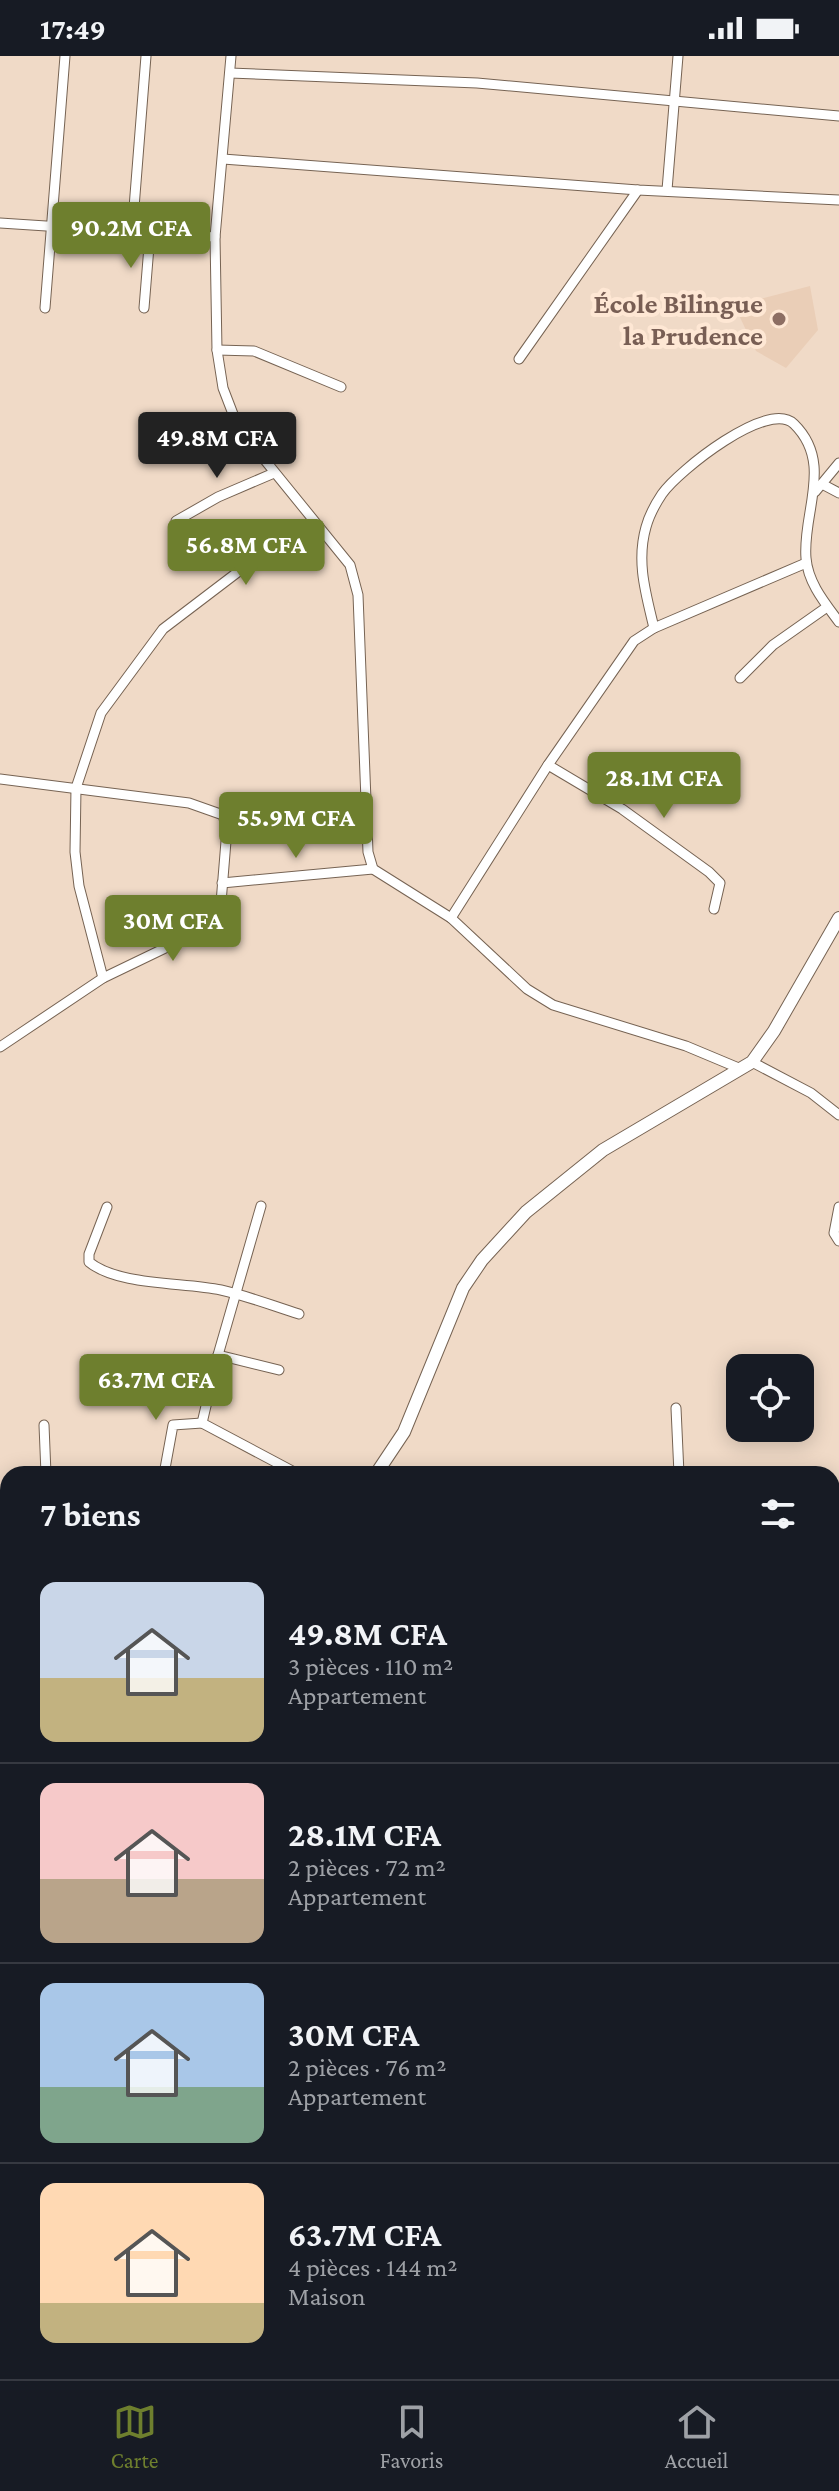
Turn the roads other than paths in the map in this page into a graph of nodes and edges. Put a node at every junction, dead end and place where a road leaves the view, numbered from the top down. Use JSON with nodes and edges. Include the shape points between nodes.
{"nodes":[{"id":1,"x":65,"y":56,"type":"edge"},
{"id":2,"x":146,"y":56,"type":"edge"},
{"id":3,"x":231,"y":56,"type":"edge"},
{"id":4,"x":678,"y":56,"type":"edge"},
{"id":5,"x":230,"y":73,"type":"junction"},
{"id":6,"x":672,"y":102,"type":"junction"},
{"id":7,"x":839,"y":116,"type":"edge"},
{"id":8,"x":223,"y":159,"type":"junction"},
{"id":9,"x":638,"y":190,"type":"junction"},
{"id":10,"x":667,"y":190,"type":"junction"},
{"id":11,"x":839,"y":200,"type":"edge"},
{"id":12,"x":0,"y":223,"type":"edge"},
{"id":13,"x":49,"y":226,"type":"junction"},
{"id":14,"x":132,"y":233,"type":"junction"},
{"id":15,"x":150,"y":234,"type":"junction"},
{"id":16,"x":215,"y":237,"type":"junction"},
{"id":17,"x":45,"y":308,"type":"dead end"},
{"id":18,"x":144,"y":308,"type":"dead end"},
{"id":19,"x":217,"y":350,"type":"junction"},
{"id":20,"x":519,"y":359,"type":"dead end"},
{"id":21,"x":341,"y":387,"type":"dead end"},
{"id":22,"x":839,"y":463,"type":"edge"},
{"id":23,"x":274,"y":473,"type":"junction"},
{"id":24,"x":819,"y":488,"type":"junction"},
{"id":25,"x":839,"y":493,"type":"edge"},
{"id":26,"x":176,"y":521,"type":"dead end"},
{"id":27,"x":323,"y":533,"type":"junction"},
{"id":28,"x":806,"y":563,"type":"junction"},
{"id":29,"x":827,"y":607,"type":"junction"},
{"id":30,"x":839,"y":622,"type":"edge"},
{"id":31,"x":654,"y":628,"type":"junction"},
{"id":32,"x":740,"y":678,"type":"dead end"},
{"id":33,"x":548,"y":765,"type":"junction"},
{"id":34,"x":0,"y":779,"type":"edge"},
{"id":35,"x":76,"y":788,"type":"junction"},
{"id":36,"x":373,"y":869,"type":"junction"},
{"id":37,"x":222,"y":883,"type":"junction"},
{"id":38,"x":714,"y":909,"type":"dead end"},
{"id":39,"x":451,"y":918,"type":"junction"},
{"id":40,"x":837,"y":925,"type":"edge"},
{"id":41,"x":103,"y":978,"type":"junction"},
{"id":42,"x":0,"y":1047,"type":"edge"},
{"id":43,"x":746,"y":1065,"type":"junction"},
{"id":44,"x":839,"y":1115,"type":"edge"},
{"id":45,"x":261,"y":1206,"type":"dead end"},
{"id":46,"x":107,"y":1207,"type":"dead end"},
{"id":47,"x":839,"y":1207,"type":"edge"},
{"id":48,"x":839,"y":1241,"type":"edge"},
{"id":49,"x":235,"y":1294,"type":"junction"},
{"id":50,"x":299,"y":1314,"type":"dead end"},
{"id":51,"x":218,"y":1355,"type":"junction"},
{"id":52,"x":279,"y":1370,"type":"dead end"},
{"id":53,"x":676,"y":1408,"type":"dead end"},
{"id":54,"x":202,"y":1423,"type":"junction"},
{"id":55,"x":44,"y":1425,"type":"dead end"},
{"id":56,"x":46,"y":1466,"type":"edge"},
{"id":57,"x":165,"y":1466,"type":"edge"},
{"id":58,"x":283,"y":1466,"type":"edge"},
{"id":59,"x":381,"y":1466,"type":"edge"},
{"id":60,"x":679,"y":1466,"type":"edge"}],
"edges":[{"from":1,"to":13,"type":"street"},
{"from":2,"to":14,"type":"street"},
{"from":3,"to":5,"type":"street"},
{"from":4,"to":6,"type":"street"},
{"from":5,"to":6,"type":"street","via":[[477,83]]},
{"from":5,"to":8,"type":"street"},
{"from":6,"to":7,"type":"street"},
{"from":6,"to":10,"type":"street"},
{"from":8,"to":9,"type":"street"},
{"from":8,"to":16,"type":"street"},
{"from":9,"to":10,"type":"street"},
{"from":9,"to":20,"type":"street"},
{"from":10,"to":11,"type":"street"},
{"from":12,"to":13,"type":"street"},
{"from":13,"to":14,"type":"street"},
{"from":13,"to":17,"type":"street"},
{"from":14,"to":15,"type":"street"},
{"from":15,"to":16,"type":"street"},
{"from":15,"to":18,"type":"street"},
{"from":16,"to":19,"type":"street"},
{"from":19,"to":21,"type":"street","via":[[254,351]]},
{"from":19,"to":23,"type":"street","via":[[223,388],[238,427]]},
{"from":22,"to":24,"type":"street"},
{"from":23,"to":26,"type":"street"},
{"from":23,"to":27,"type":"street"},
{"from":24,"to":25,"type":"street"},
{"from":24,"to":28,"type":"street","via":[[808,525]]},
{"from":24,"to":31,"type":"street","via":[[815,465],[797,426],[788,419],[761,421],[690,466],[662,493],[646,524],[640,556]]},
{"from":27,"to":35,"type":"street","via":[[251,562],[163,629],[101,713]]},
{"from":27,"to":36,"type":"street","via":[[350,565],[358,595],[368,852]]},
{"from":28,"to":29,"type":"street"},
{"from":28,"to":31,"type":"street"},
{"from":29,"to":30,"type":"street"},
{"from":29,"to":32,"type":"street","via":[[773,645]]},
{"from":31,"to":33,"type":"street","via":[[617,661]]},
{"from":33,"to":38,"type":"street","via":[[622,809],[709,872],[720,883]]},
{"from":33,"to":39,"type":"street"},
{"from":34,"to":35,"type":"street"},
{"from":35,"to":37,"type":"street","via":[[189,803],[223,815],[227,829]]},
{"from":35,"to":41,"type":"street","via":[[79,886]]},
{"from":36,"to":37,"type":"street"},
{"from":36,"to":39,"type":"street"},
{"from":37,"to":41,"type":"street","via":[[215,924]]},
{"from":39,"to":43,"type":"street","via":[[527,989],[553,1005]]},
{"from":40,"to":43,"type":"street","via":[[774,1031]]},
{"from":41,"to":42,"type":"street"},
{"from":43,"to":44,"type":"street","via":[[811,1093]]},
{"from":43,"to":59,"type":"street","via":[[603,1150],[509,1229],[463,1288],[417,1404]]},
{"from":45,"to":49,"type":"street"},
{"from":46,"to":49,"type":"street","via":[[89,1254],[96,1268]]},
{"from":47,"to":48,"type":"street","via":[[834,1233]]},
{"from":49,"to":50,"type":"street"},
{"from":49,"to":51,"type":"street"},
{"from":51,"to":52,"type":"street"},
{"from":51,"to":54,"type":"street"},
{"from":53,"to":60,"type":"street"},
{"from":54,"to":57,"type":"street","via":[[173,1425]]},
{"from":54,"to":58,"type":"street"},
{"from":55,"to":56,"type":"street"}]}
